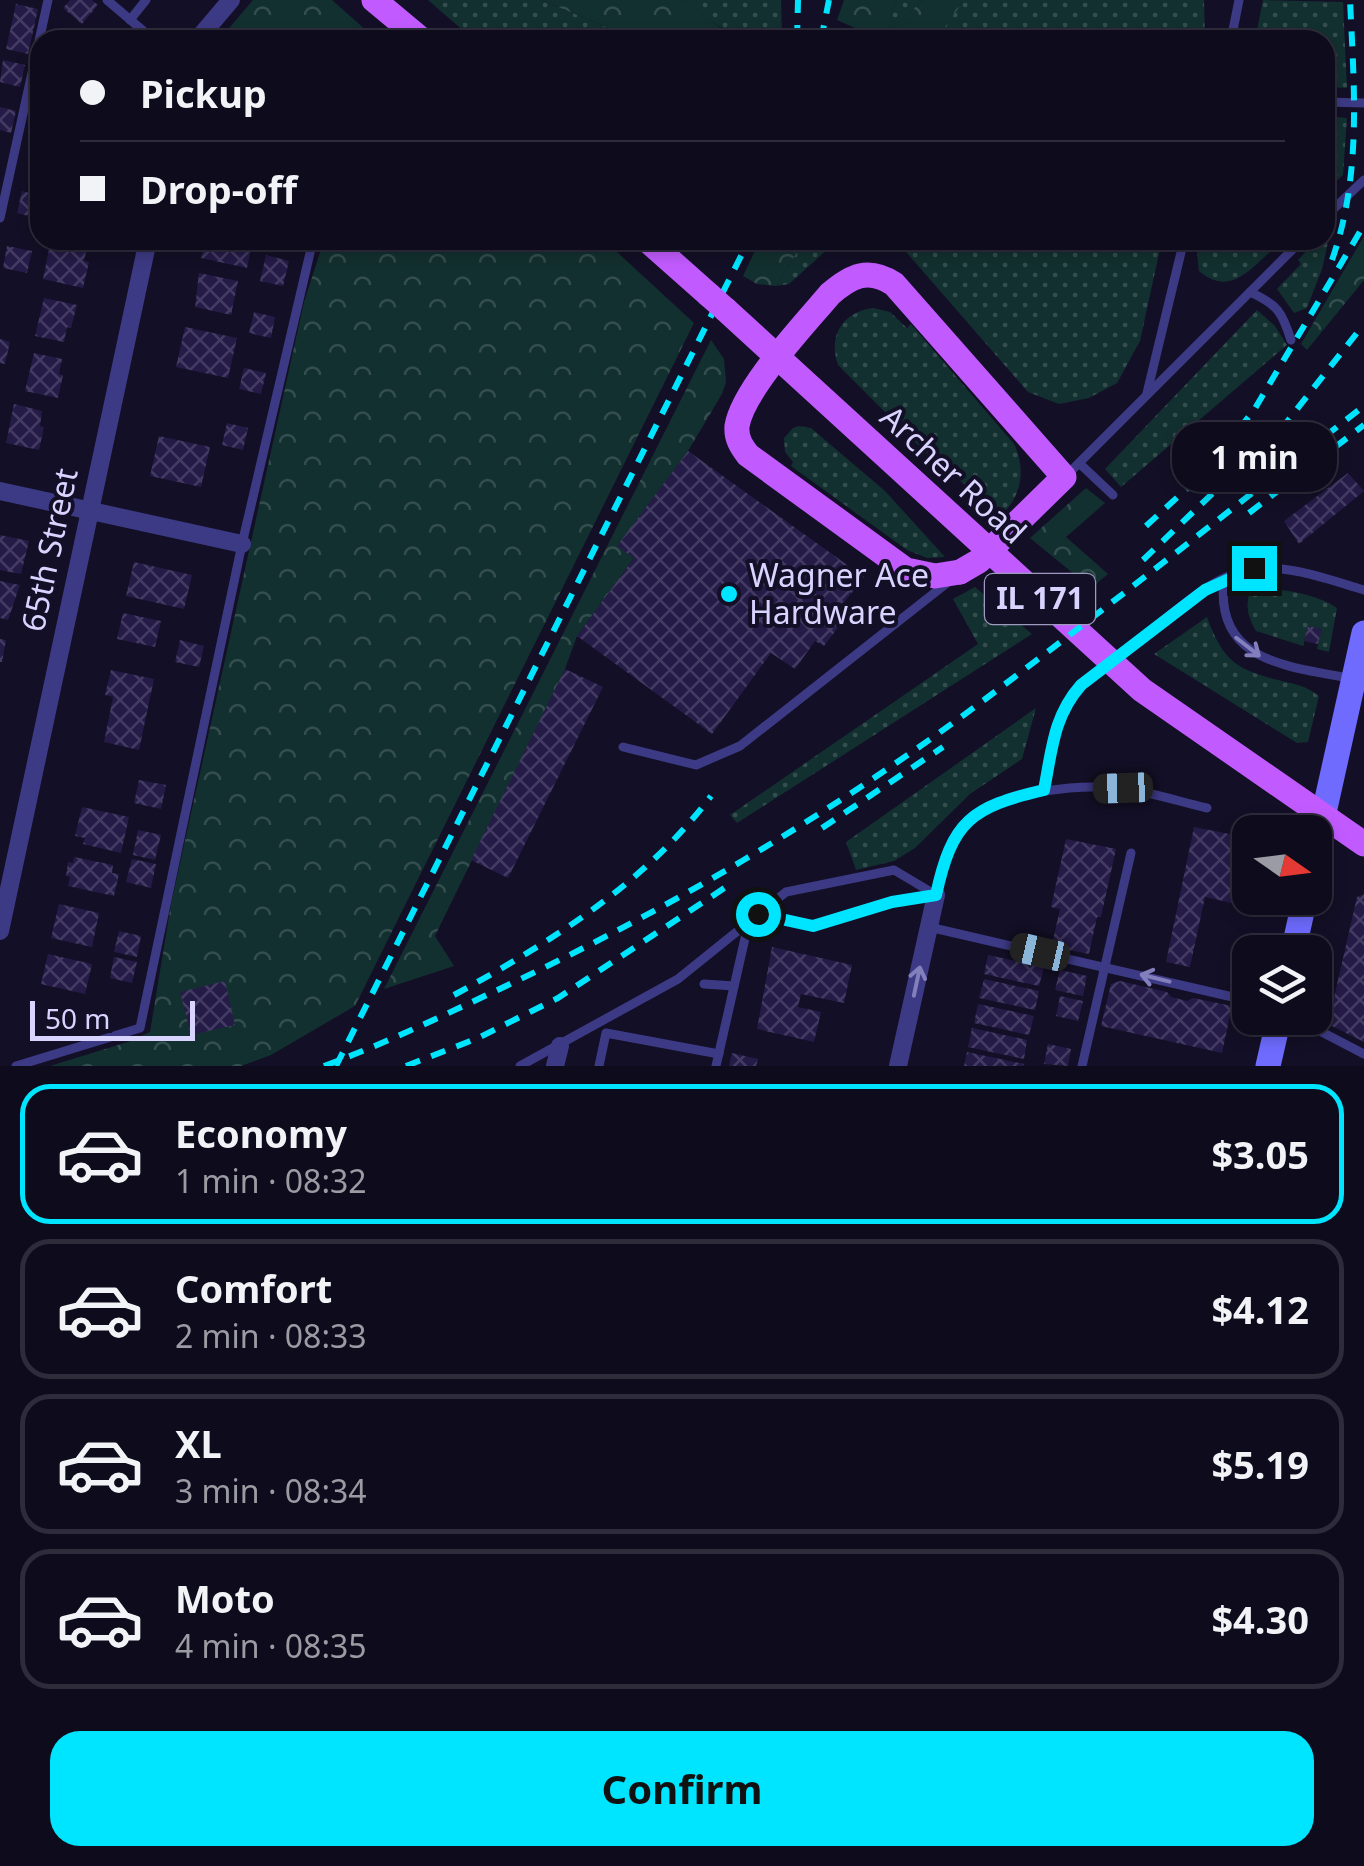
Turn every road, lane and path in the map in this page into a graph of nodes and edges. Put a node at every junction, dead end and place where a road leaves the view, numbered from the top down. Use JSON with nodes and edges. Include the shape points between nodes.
{"nodes":[{"id":1,"x":48,"y":0,"type":"edge"},
{"id":2,"x":108,"y":0,"type":"edge"},
{"id":3,"x":146,"y":0,"type":"edge"},
{"id":4,"x":231,"y":0,"type":"edge"},
{"id":5,"x":374,"y":0,"type":"edge"},
{"id":6,"x":1240,"y":0,"type":"edge"},
{"id":7,"x":130,"y":20,"type":"junction"},
{"id":8,"x":41,"y":30,"type":"edge"},
{"id":9,"x":142,"y":30,"type":"edge"},
{"id":10,"x":206,"y":30,"type":"edge"},
{"id":11,"x":410,"y":30,"type":"edge"},
{"id":12,"x":1232,"y":30,"type":"edge"},
{"id":13,"x":30,"y":82,"type":"edge"},
{"id":14,"x":1335,"y":102,"type":"edge"},
{"id":15,"x":1364,"y":103,"type":"edge"},
{"id":16,"x":1364,"y":180,"type":"edge"},
{"id":17,"x":1335,"y":207,"type":"edge"},
{"id":18,"x":0,"y":218,"type":"edge"},
{"id":19,"x":146,"y":250,"type":"edge"},
{"id":20,"x":311,"y":250,"type":"edge"},
{"id":21,"x":659,"y":250,"type":"edge"},
{"id":22,"x":1182,"y":250,"type":"edge"},
{"id":23,"x":1292,"y":250,"type":"edge"},
{"id":24,"x":1250,"y":292,"type":"junction"},
{"id":25,"x":1292,"y":340,"type":"dead end"},
{"id":26,"x":777,"y":358,"type":"junction"},
{"id":27,"x":1147,"y":396,"type":"junction"},
{"id":28,"x":1071,"y":470,"type":"junction"},
{"id":29,"x":0,"y":491,"type":"edge"},
{"id":30,"x":1114,"y":495,"type":"dead end"},
{"id":31,"x":88,"y":511,"type":"junction"},
{"id":32,"x":242,"y":544,"type":"junction"},
{"id":33,"x":960,"y":572,"type":"junction"},
{"id":34,"x":1224,"y":580,"type":"junction"},
{"id":35,"x":1364,"y":590,"type":"edge"},
{"id":36,"x":1363,"y":646,"type":"edge"},
{"id":37,"x":1354,"y":679,"type":"junction"},
{"id":38,"x":623,"y":747,"type":"dead end"},
{"id":39,"x":1044,"y":790,"type":"junction"},
{"id":40,"x":1207,"y":808,"type":"dead end"},
{"id":41,"x":1323,"y":815,"type":"edge"},
{"id":42,"x":1324,"y":815,"type":"edge"},
{"id":43,"x":1332,"y":822,"type":"edge"},
{"id":44,"x":1364,"y":844,"type":"edge"},
{"id":45,"x":1130,"y":853,"type":"dead end"},
{"id":46,"x":936,"y":895,"type":"junction"},
{"id":47,"x":758,"y":914,"type":"junction"},
{"id":48,"x":748,"y":923,"type":"junction"},
{"id":49,"x":929,"y":927,"type":"junction"},
{"id":50,"x":0,"y":931,"type":"edge"},
{"id":51,"x":1104,"y":966,"type":"junction"},
{"id":52,"x":704,"y":984,"type":"dead end"},
{"id":53,"x":734,"y":986,"type":"junction"},
{"id":54,"x":1232,"y":998,"type":"edge"},
{"id":55,"x":1275,"y":1035,"type":"edge"},
{"id":56,"x":1328,"y":1035,"type":"edge"},
{"id":57,"x":560,"y":1046,"type":"junction"},
{"id":58,"x":719,"y":1054,"type":"junction"},
{"id":59,"x":1364,"y":1054,"type":"edge"},
{"id":60,"x":16,"y":1066,"type":"edge"},
{"id":61,"x":520,"y":1066,"type":"edge"},
{"id":62,"x":555,"y":1066,"type":"edge"},
{"id":63,"x":599,"y":1066,"type":"edge"},
{"id":64,"x":716,"y":1066,"type":"edge"},
{"id":65,"x":898,"y":1066,"type":"edge"},
{"id":66,"x":1082,"y":1066,"type":"edge"},
{"id":67,"x":1268,"y":1066,"type":"edge"}],
"edges":[{"from":1,"to":8,"type":"lane"},
{"from":2,"to":7,"type":"lane"},
{"from":3,"to":7,"type":"lane"},
{"from":4,"to":10,"type":"street"},
{"from":5,"to":11,"type":"main road"},
{"from":6,"to":12,"type":"lane"},
{"from":7,"to":9,"type":"lane"},
{"from":13,"to":18,"type":"lane"},
{"from":14,"to":15,"type":"lane"},
{"from":16,"to":17,"type":"lane"},
{"from":19,"to":31,"type":"street","name":"65th Street"},
{"from":20,"to":32,"type":"lane"},
{"from":21,"to":26,"type":"main road","name":"Archer Road","number":"IL 171"},
{"from":22,"to":27,"type":"lane"},
{"from":23,"to":24,"type":"lane"},
{"from":24,"to":25,"type":"lane","via":[[1272,302]]},
{"from":24,"to":27,"type":"lane"},
{"from":26,"to":28,"type":"main road","via":[[846,281],[859,274],[882,276]]},
{"from":26,"to":33,"type":"main road","via":[[736,429],[748,455],[906,570]]},
{"from":26,"to":41,"type":"main road","name":"Archer Road","number":"IL 171","via":[[1142,690]]},
{"from":27,"to":28,"type":"lane"},
{"from":28,"to":30,"type":"lane"},
{"from":28,"to":33,"type":"main road","bridge":true},
{"from":29,"to":31,"type":"street"},
{"from":31,"to":32,"type":"street"},
{"from":31,"to":50,"type":"street","name":"65th Street"},
{"from":32,"to":60,"type":"lane","via":[[140,1028]]},
{"from":33,"to":38,"type":"lane","via":[[740,746],[696,765]]},
{"from":34,"to":35,"type":"lane","via":[[1254,568],[1278,568]]},
{"from":34,"to":37,"type":"lane","one_way":true,"via":[[1227,621],[1246,647],[1280,663]]},
{"from":34,"to":39,"type":"lane","bridge":true,"via":[[1065,703]]},
{"from":36,"to":37,"type":"street"},
{"from":37,"to":42,"type":"street"},
{"from":39,"to":40,"type":"lane","via":[[1123,788]]},
{"from":39,"to":46,"type":"lane","via":[[1009,798],[968,820],[944,860]]},
{"from":43,"to":44,"type":"main road","number":"IL 171"},
{"from":45,"to":51,"type":"lane"},
{"from":46,"to":47,"type":"lane","via":[[813,926]]},
{"from":46,"to":47,"type":"lane","via":[[894,870],[798,887]]},
{"from":46,"to":49,"type":"street"},
{"from":47,"to":48,"type":"lane"},
{"from":48,"to":53,"type":"lane"},
{"from":48,"to":57,"type":"lane","via":[[678,979]]},
{"from":49,"to":51,"type":"lane"},
{"from":65,"to":49,"type":"street","one_way":true},
{"from":54,"to":51,"type":"lane","one_way":true},
{"from":51,"to":66,"type":"lane"},
{"from":52,"to":53,"type":"lane"},
{"from":53,"to":58,"type":"lane"},
{"from":55,"to":67,"type":"street"},
{"from":56,"to":59,"type":"lane"},
{"from":57,"to":61,"type":"lane"},
{"from":57,"to":62,"type":"street"},
{"from":58,"to":63,"type":"lane","via":[[606,1033]]},
{"from":58,"to":64,"type":"lane"}]}
